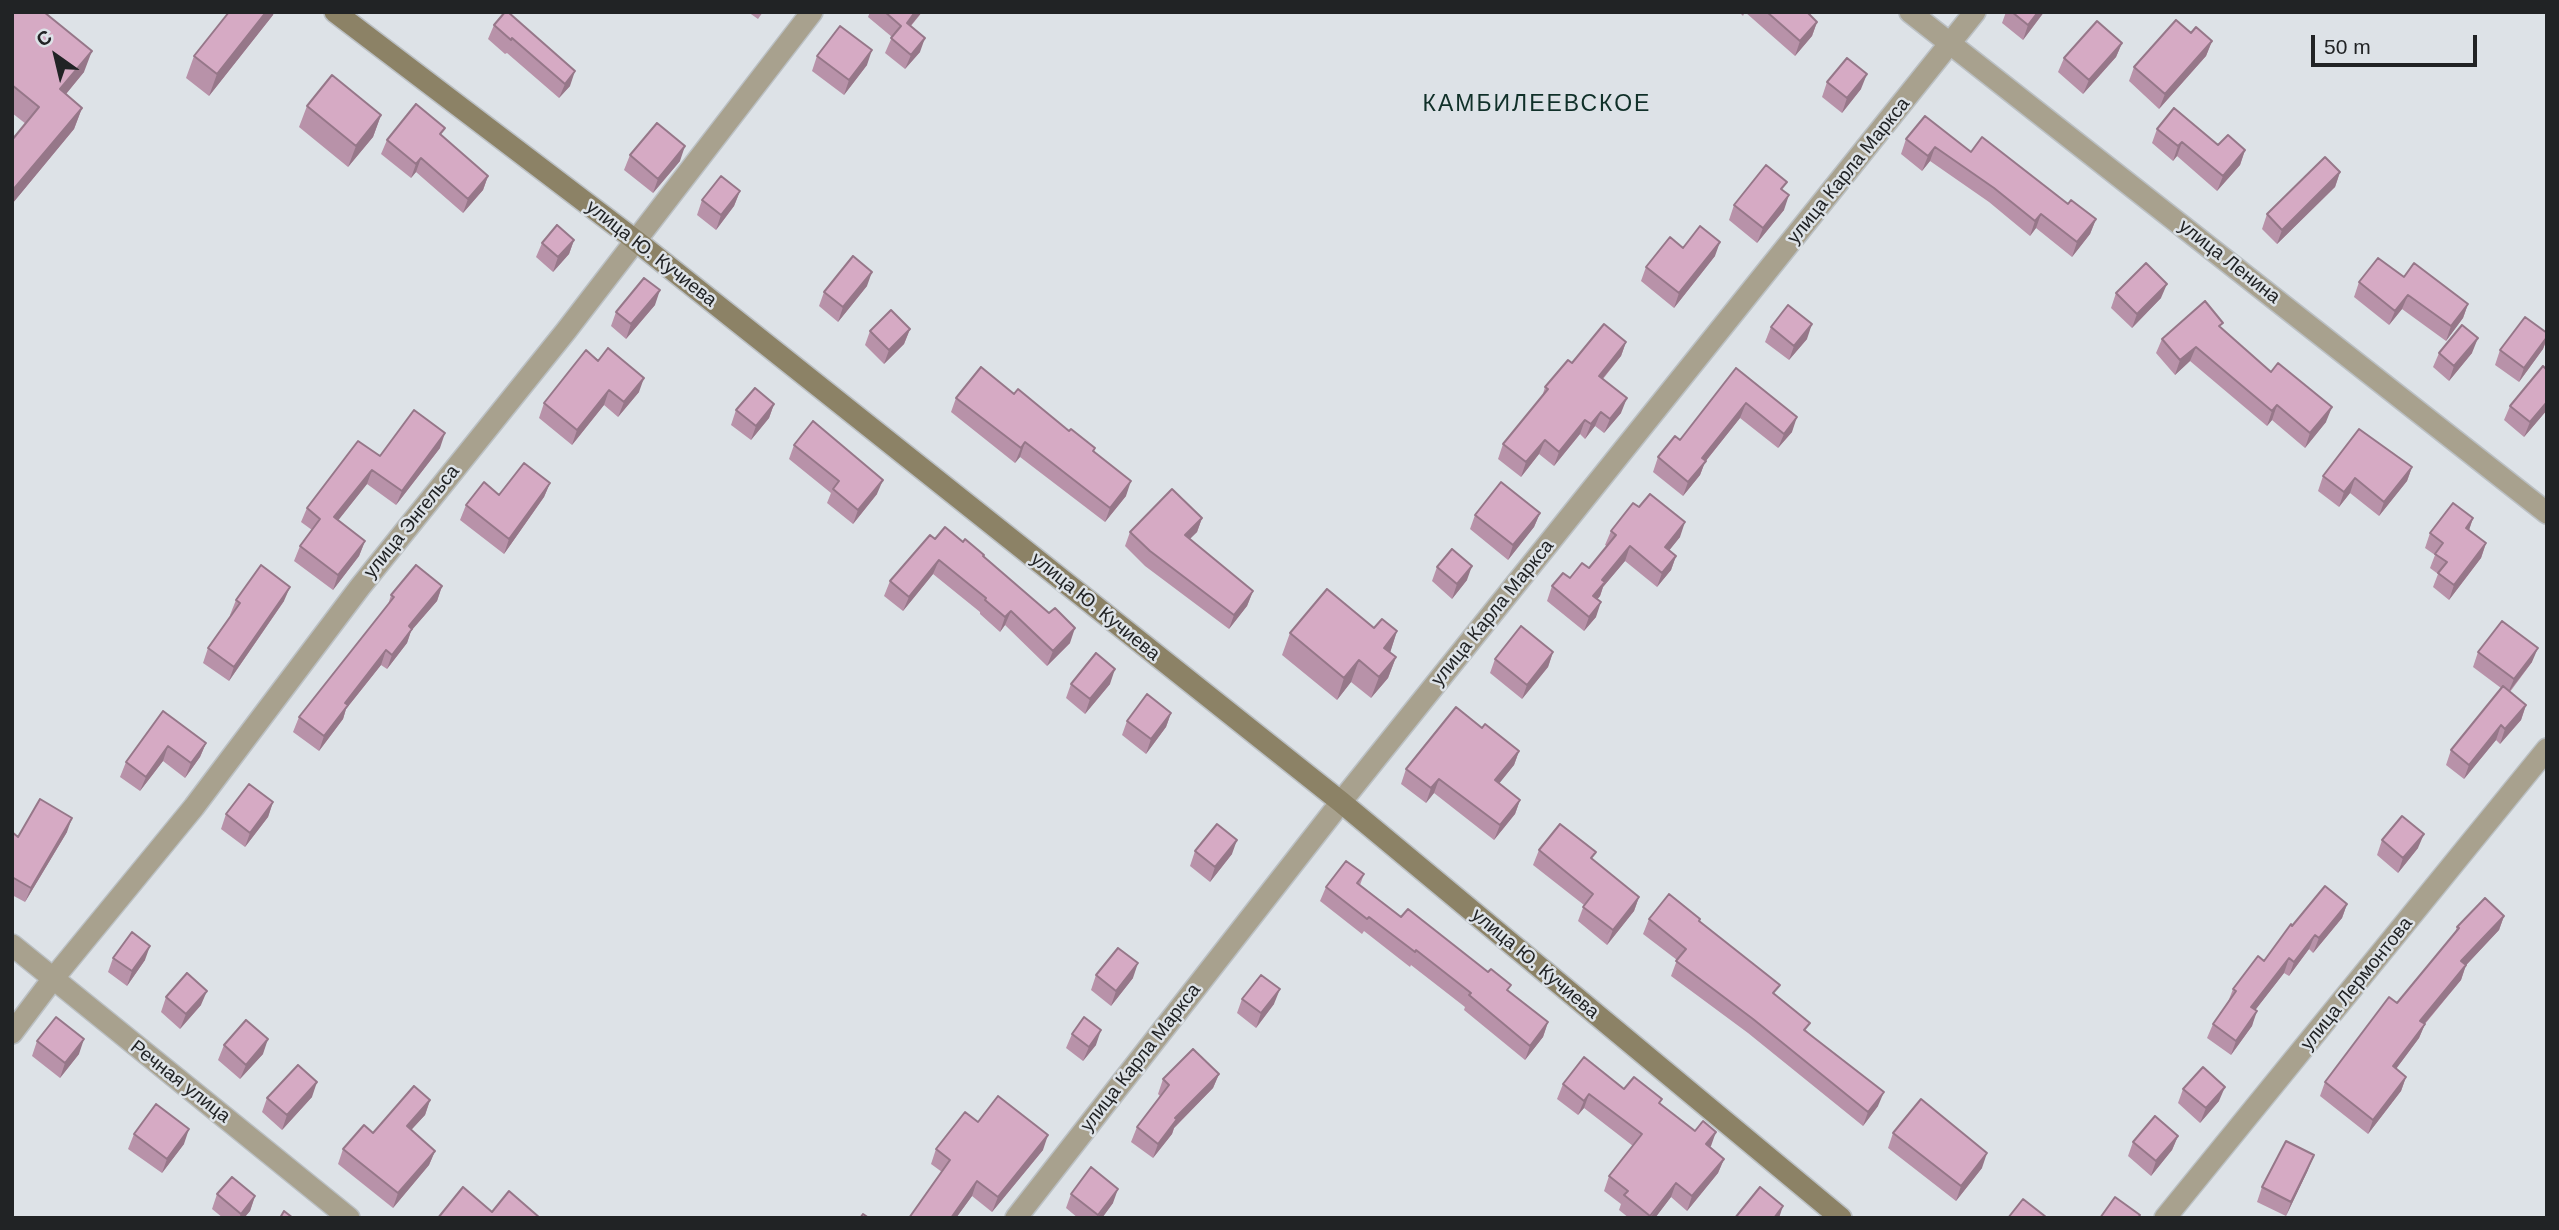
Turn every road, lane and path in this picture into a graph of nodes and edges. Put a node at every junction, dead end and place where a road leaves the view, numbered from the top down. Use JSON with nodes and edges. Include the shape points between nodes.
{"nodes":[{"id":1,"x":335,"y":12,"type":"edge"},
{"id":2,"x":812,"y":12,"type":"edge"},
{"id":3,"x":1910,"y":12,"type":"edge"},
{"id":4,"x":1975,"y":12,"type":"edge"},
{"id":5,"x":1951,"y":43,"type":"junction"},
{"id":6,"x":635,"y":240,"type":"junction"},
{"id":7,"x":2547,"y":513,"type":"edge"},
{"id":8,"x":2547,"y":749,"type":"edge"},
{"id":9,"x":1340,"y":803,"type":"junction"},
{"id":10,"x":12,"y":945,"type":"edge"},
{"id":11,"x":52,"y":980,"type":"junction"},
{"id":12,"x":12,"y":1033,"type":"edge"},
{"id":13,"x":349,"y":1218,"type":"edge"},
{"id":14,"x":1016,"y":1218,"type":"edge"},
{"id":15,"x":1842,"y":1218,"type":"edge"},
{"id":16,"x":2165,"y":1218,"type":"edge"}],
"edges":[{"from":1,"to":6,"type":"street","name":"улица Ю. Кучиева"},
{"from":2,"to":6,"type":"street","name":"улица Энгельса"},
{"from":3,"to":5,"type":"street","name":"улица Ленина"},
{"from":4,"to":5,"type":"street","name":"улица Карла Маркса"},
{"from":5,"to":7,"type":"street","name":"улица Ленина"},
{"from":5,"to":9,"type":"street","name":"улица Карла Маркса"},
{"from":6,"to":9,"type":"street","name":"улица Ю. Кучиева"},
{"from":6,"to":11,"type":"street","name":"улица Энгельса","via":[[360,587],[194,807]]},
{"from":8,"to":16,"type":"street","name":"улица Лермонтова"},
{"from":9,"to":14,"type":"street","name":"улица Карла Маркса"},
{"from":9,"to":15,"type":"street","name":"улица Ю. Кучиева"},
{"from":10,"to":11,"type":"street","name":"Речная улица"},
{"from":11,"to":12,"type":"street","name":"улица Энгельса"},
{"from":11,"to":13,"type":"street","name":"Речная улица"}]}
